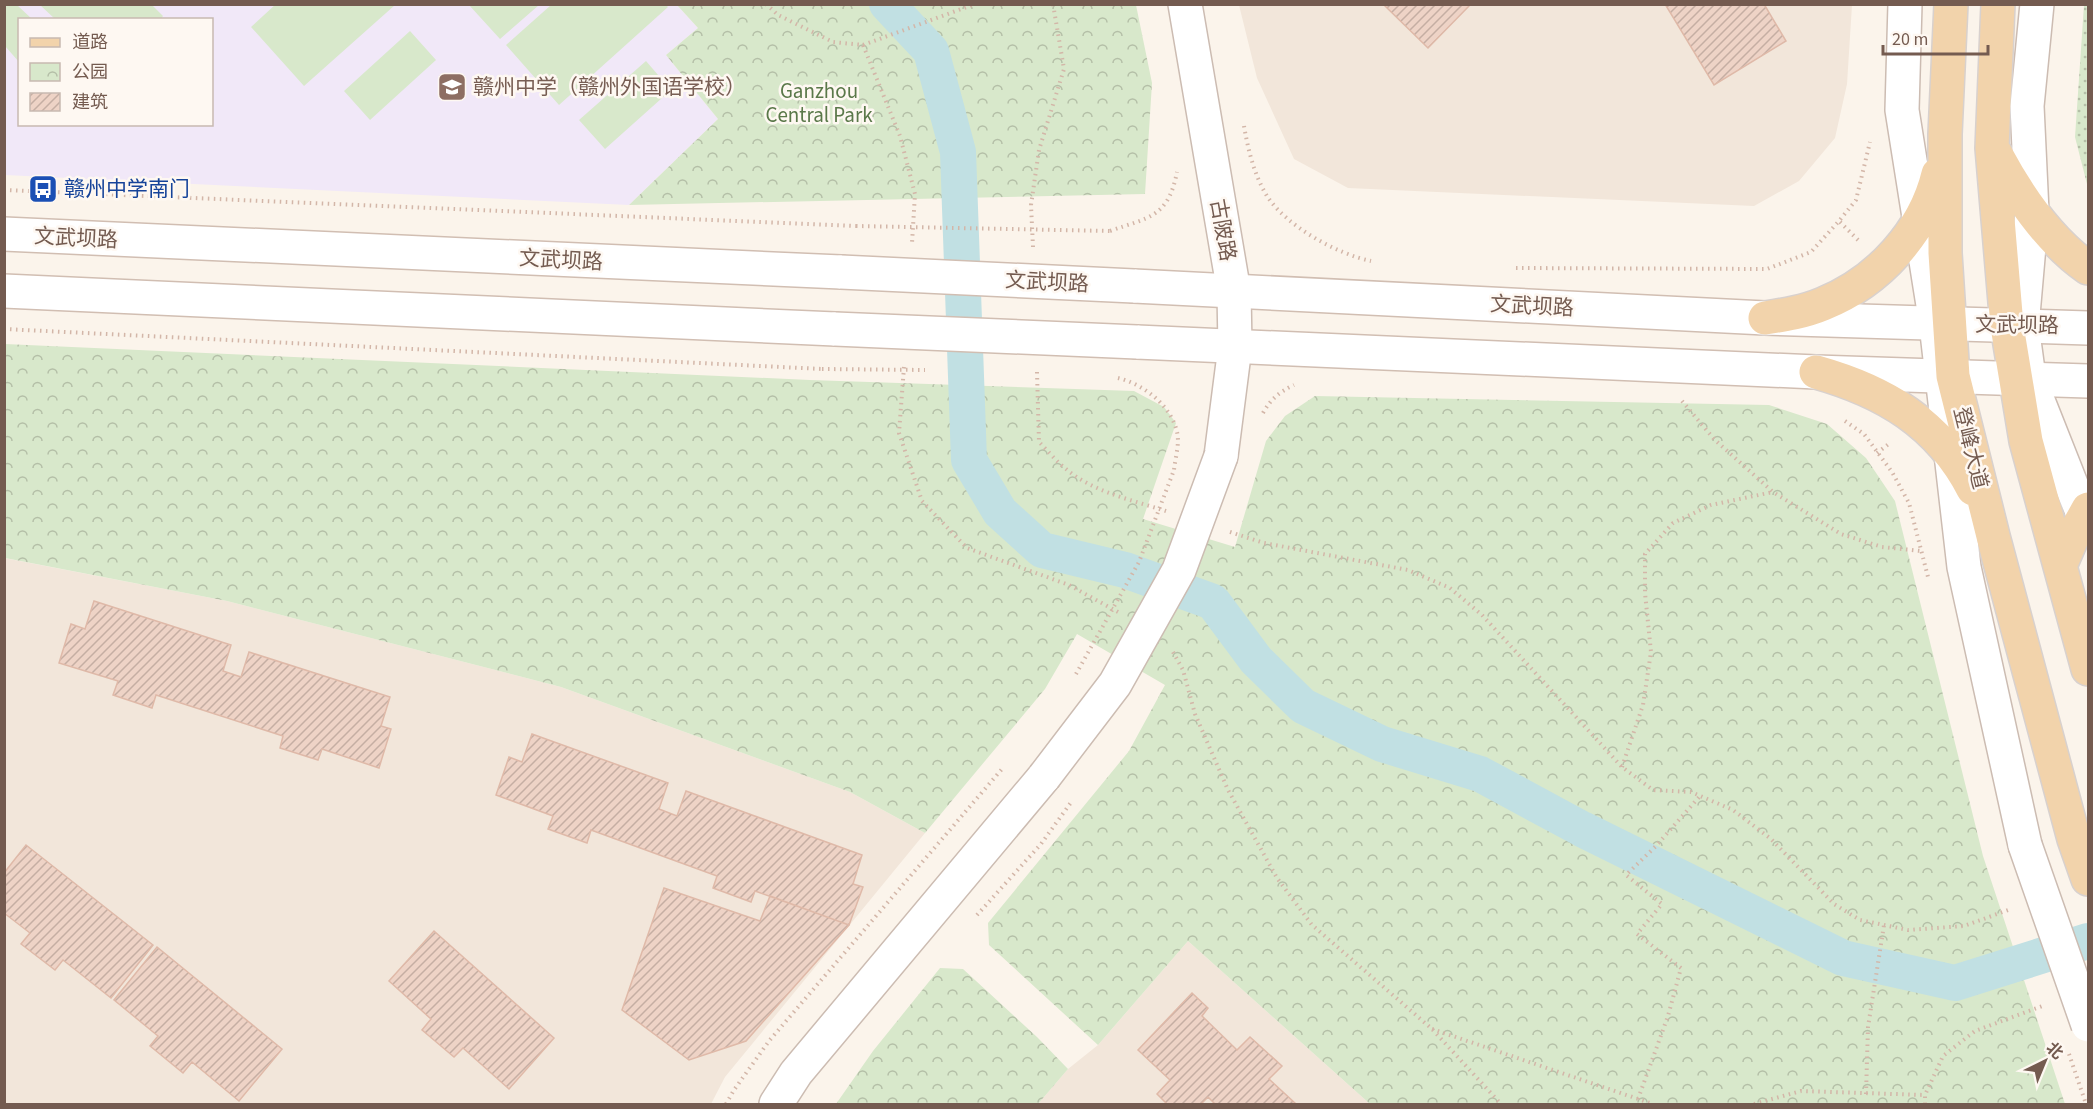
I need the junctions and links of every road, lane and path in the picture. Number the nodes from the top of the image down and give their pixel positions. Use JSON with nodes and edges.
{"nodes":[{"id":1,"x":766,"y":4,"type":"edge"},
{"id":2,"x":975,"y":4,"type":"edge"},
{"id":3,"x":1053,"y":4,"type":"edge"},
{"id":4,"x":1185,"y":4,"type":"edge"},
{"id":5,"x":1905,"y":4,"type":"edge"},
{"id":6,"x":1951,"y":4,"type":"edge"},
{"id":7,"x":1998,"y":4,"type":"edge"},
{"id":8,"x":2037,"y":4,"type":"edge"},
{"id":9,"x":863,"y":45,"type":"junction"},
{"id":10,"x":1243,"y":121,"type":"dead end"},
{"id":11,"x":1945,"y":134,"type":"junction"},
{"id":12,"x":1870,"y":140,"type":"dead end"},
{"id":13,"x":1992,"y":148,"type":"junction"},
{"id":14,"x":1179,"y":165,"type":"dead end"},
{"id":15,"x":4,"y":190,"type":"edge"},
{"id":16,"x":2032,"y":212,"type":"junction"},
{"id":17,"x":1920,"y":219,"type":"junction"},
{"id":18,"x":4,"y":234,"type":"edge"},
{"id":19,"x":1033,"y":252,"type":"dead end"},
{"id":20,"x":911,"y":254,"type":"dead end"},
{"id":21,"x":1378,"y":263,"type":"dead end"},
{"id":22,"x":1506,"y":268,"type":"dead end"},
{"id":23,"x":2088,"y":268,"type":"edge"},
{"id":24,"x":4,"y":291,"type":"edge"},
{"id":25,"x":1233,"y":292,"type":"junction"},
{"id":26,"x":1765,"y":318,"type":"junction"},
{"id":27,"x":1942,"y":324,"type":"junction"},
{"id":28,"x":2014,"y":326,"type":"junction"},
{"id":29,"x":2088,"y":328,"type":"edge"},
{"id":30,"x":4,"y":329,"type":"edge"},
{"id":31,"x":1235,"y":347,"type":"junction"},
{"id":32,"x":904,"y":362,"type":"dead end"},
{"id":33,"x":822,"y":369,"type":"dead end"},
{"id":34,"x":1037,"y":371,"type":"dead end"},
{"id":35,"x":1816,"y":372,"type":"junction"},
{"id":36,"x":1109,"y":375,"type":"dead end"},
{"id":37,"x":1948,"y":375,"type":"junction"},
{"id":38,"x":2023,"y":377,"type":"junction"},
{"id":39,"x":2088,"y":381,"type":"edge"},
{"id":40,"x":1304,"y":383,"type":"dead end"},
{"id":41,"x":1676,"y":393,"type":"dead end"},
{"id":42,"x":1836,"y":414,"type":"dead end"},
{"id":43,"x":1260,"y":418,"type":"dead end"},
{"id":44,"x":1951,"y":455,"type":"junction"},
{"id":45,"x":1773,"y":492,"type":"junction"},
{"id":46,"x":1175,"y":514,"type":"dead end"},
{"id":47,"x":2087,"y":518,"type":"edge"},
{"id":48,"x":1220,"y":528,"type":"dead end"},
{"id":49,"x":1993,"y":536,"type":"junction"},
{"id":50,"x":1921,"y":551,"type":"junction"},
{"id":51,"x":2060,"y":566,"type":"junction"},
{"id":52,"x":1930,"y":585,"type":"dead end"},
{"id":53,"x":1128,"y":617,"type":"dead end"},
{"id":54,"x":1172,"y":649,"type":"dead end"},
{"id":55,"x":2088,"y":669,"type":"edge"},
{"id":56,"x":1074,"y":677,"type":"dead end"},
{"id":57,"x":1005,"y":766,"type":"dead end"},
{"id":58,"x":1622,"y":767,"type":"junction"},
{"id":59,"x":1700,"y":796,"type":"junction"},
{"id":60,"x":2088,"y":879,"type":"edge"},
{"id":61,"x":2020,"y":906,"type":"dead end"},
{"id":62,"x":1884,"y":925,"type":"junction"},
{"id":63,"x":2047,"y":1005,"type":"dead end"},
{"id":64,"x":2088,"y":1025,"type":"edge"},
{"id":65,"x":1432,"y":1029,"type":"junction"},
{"id":66,"x":1866,"y":1094,"type":"junction"},
{"id":67,"x":1925,"y":1095,"type":"junction"},
{"id":68,"x":1638,"y":1099,"type":"junction"},
{"id":69,"x":726,"y":1104,"type":"edge"},
{"id":70,"x":776,"y":1104,"type":"edge"},
{"id":71,"x":1501,"y":1104,"type":"edge"},
{"id":72,"x":1653,"y":1104,"type":"edge"},
{"id":73,"x":1754,"y":1104,"type":"edge"},
{"id":74,"x":1925,"y":1104,"type":"edge"}],
"edges":[{"from":1,"to":9,"type":"path"},
{"from":2,"to":9,"type":"path"},
{"from":3,"to":19,"type":"path"},
{"from":4,"to":25,"type":"main road","name":"古陂路"},
{"from":5,"to":17,"type":"main road"},
{"from":6,"to":11,"type":"main road","name":"登峰大道"},
{"from":7,"to":13,"type":"main road"},
{"from":8,"to":16,"type":"main road"},
{"from":9,"to":20,"type":"path"},
{"from":10,"to":21,"type":"path"},
{"from":11,"to":17,"type":"main road"},
{"from":11,"to":27,"type":"main road","name":"登峰大道"},
{"from":12,"to":22,"type":"path"},
{"from":13,"to":16,"type":"main road"},
{"from":13,"to":28,"type":"main road"},
{"from":14,"to":15,"type":"path","bridge":true},
{"from":16,"to":23,"type":"main road"},
{"from":16,"to":28,"type":"main road"},
{"from":17,"to":26,"type":"main road"},
{"from":17,"to":27,"type":"main road"},
{"from":18,"to":25,"type":"main road","name":"文武坝路","bridge":true},
{"from":24,"to":31,"type":"main road","bridge":true},
{"from":25,"to":26,"type":"main road","name":"文武坝路"},
{"from":25,"to":31,"type":"main road","name":"古陂路"},
{"from":26,"to":27,"type":"main road","name":"文武坝路"},
{"from":27,"to":28,"type":"main road","name":"文武坝路"},
{"from":27,"to":37,"type":"main road","name":"登峰大道"},
{"from":28,"to":29,"type":"main road","name":"文武坝路"},
{"from":28,"to":38,"type":"main road"},
{"from":30,"to":33,"type":"path"},
{"from":31,"to":35,"type":"main road"},
{"from":31,"to":70,"type":"main road","name":"古陂路","bridge":true},
{"from":32,"to":53,"type":"path"},
{"from":34,"to":46,"type":"path"},
{"from":35,"to":37,"type":"main road"},
{"from":35,"to":44,"type":"main road"},
{"from":36,"to":56,"type":"path","bridge":true},
{"from":37,"to":38,"type":"main road"},
{"from":37,"to":44,"type":"main road"},
{"from":37,"to":49,"type":"main road","name":"登峰大道"},
{"from":38,"to":39,"type":"main road"},
{"from":38,"to":47,"type":"main road"},
{"from":38,"to":51,"type":"main road"},
{"from":40,"to":43,"type":"path"},
{"from":41,"to":45,"type":"path"},
{"from":42,"to":50,"type":"path"},
{"from":44,"to":49,"type":"main road"},
{"from":44,"to":64,"type":"main road","bridge":true},
{"from":45,"to":50,"type":"path"},
{"from":45,"to":58,"type":"path"},
{"from":47,"to":51,"type":"main road"},
{"from":48,"to":58,"type":"path"},
{"from":49,"to":60,"type":"main road","name":"登峰大道"},
{"from":50,"to":52,"type":"path"},
{"from":51,"to":55,"type":"main road"},
{"from":54,"to":65,"type":"path"},
{"from":57,"to":69,"type":"path"},
{"from":58,"to":59,"type":"path"},
{"from":59,"to":62,"type":"path"},
{"from":59,"to":68,"type":"path"},
{"from":61,"to":62,"type":"path"},
{"from":62,"to":66,"type":"path"},
{"from":63,"to":67,"type":"path"},
{"from":65,"to":68,"type":"path"},
{"from":65,"to":71,"type":"path"},
{"from":66,"to":67,"type":"path"},
{"from":66,"to":73,"type":"path"},
{"from":67,"to":74,"type":"path"},
{"from":68,"to":72,"type":"path"}]}
